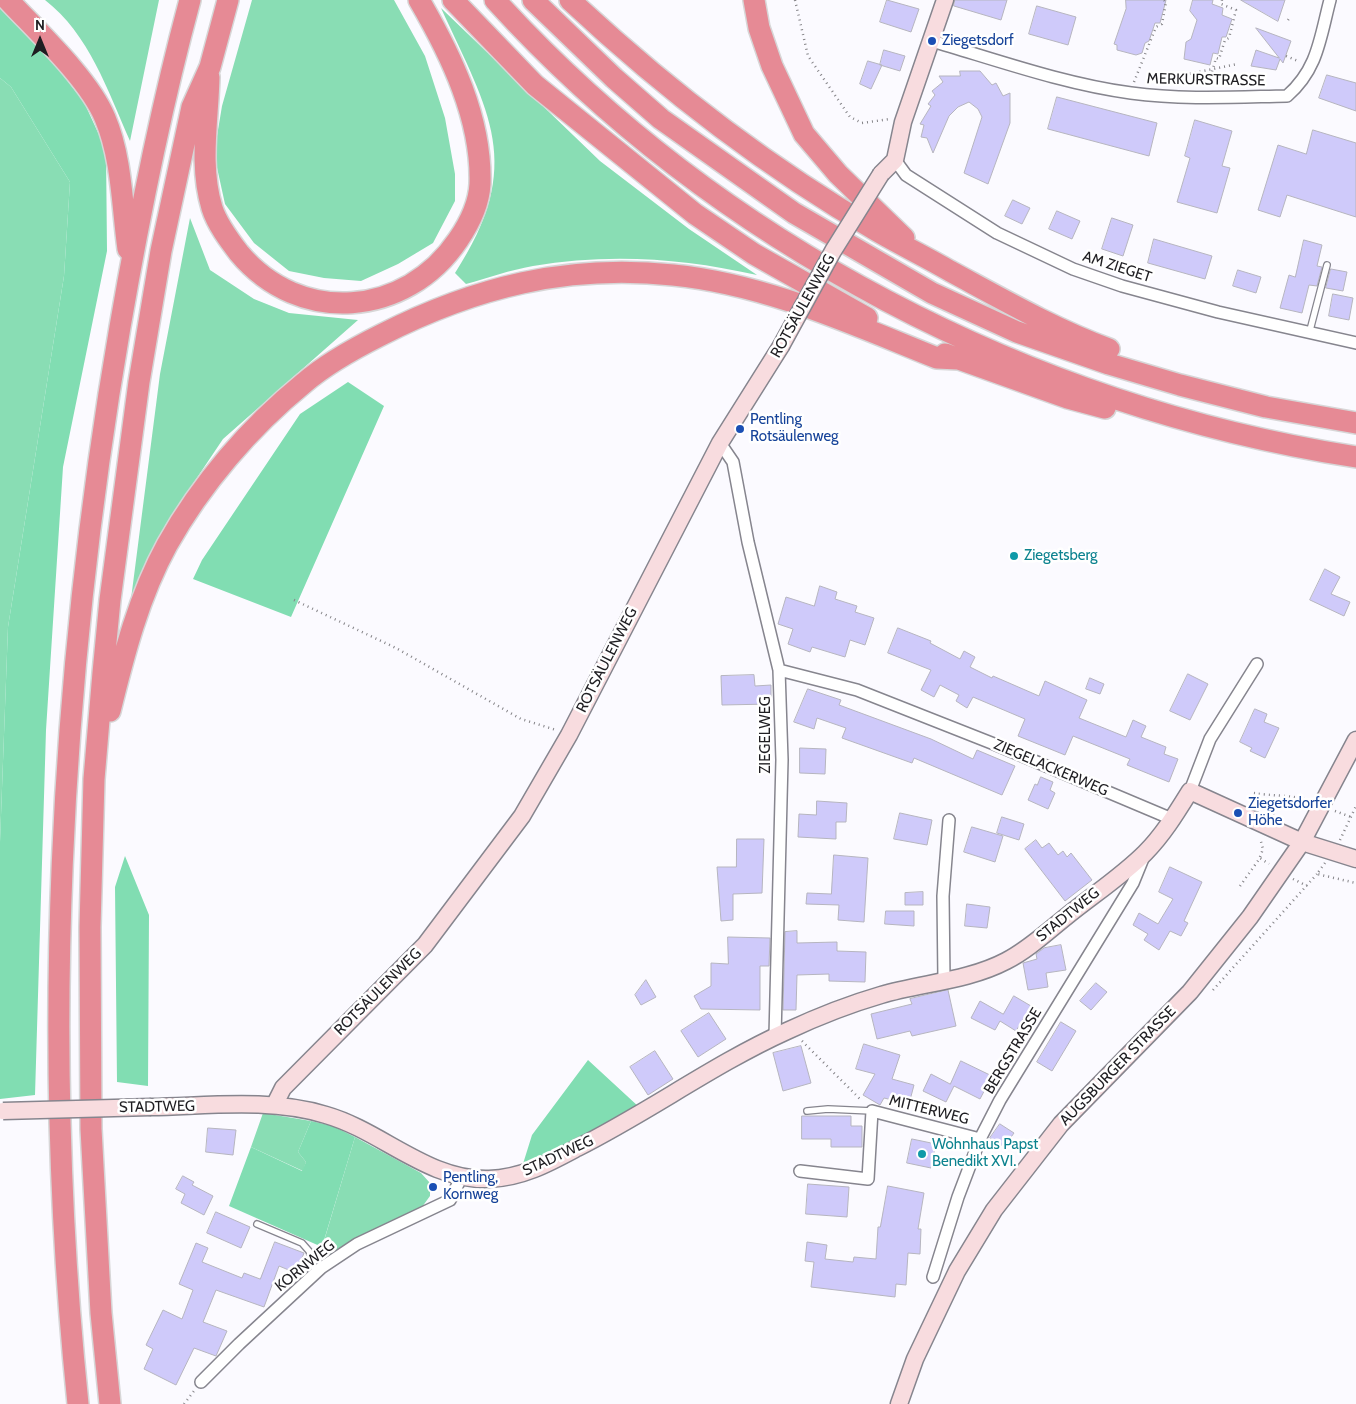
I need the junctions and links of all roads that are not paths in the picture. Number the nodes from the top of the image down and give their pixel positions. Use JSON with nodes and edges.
{"nodes":[{"id":1,"x":8,"y":0,"type":"edge"},
{"id":2,"x":190,"y":0,"type":"edge"},
{"id":3,"x":228,"y":0,"type":"edge"},
{"id":4,"x":419,"y":0,"type":"edge"},
{"id":5,"x":453,"y":0,"type":"edge"},
{"id":6,"x":495,"y":0,"type":"edge"},
{"id":7,"x":533,"y":0,"type":"edge"},
{"id":8,"x":570,"y":0,"type":"edge"},
{"id":9,"x":754,"y":0,"type":"edge"},
{"id":10,"x":945,"y":0,"type":"edge"},
{"id":11,"x":1330,"y":0,"type":"edge"},
{"id":12,"x":932,"y":41,"type":"junction"},
{"id":13,"x":210,"y":67,"type":"junction"},
{"id":14,"x":895,"y":160,"type":"junction"},
{"id":15,"x":922,"y":255,"type":"junction"},
{"id":16,"x":1327,"y":265,"type":"dead end"},
{"id":17,"x":130,"y":266,"type":"junction"},
{"id":18,"x":1309,"y":334,"type":"junction"},
{"id":19,"x":1356,"y":343,"type":"edge"},
{"id":20,"x":958,"y":359,"type":"junction"},
{"id":21,"x":1180,"y":386,"type":"junction"},
{"id":22,"x":1141,"y":406,"type":"junction"},
{"id":23,"x":1356,"y":423,"type":"edge"},
{"id":24,"x":720,"y":443,"type":"junction"},
{"id":25,"x":1356,"y":457,"type":"edge"},
{"id":26,"x":1257,"y":664,"type":"dead end"},
{"id":27,"x":780,"y":670,"type":"junction"},
{"id":28,"x":1356,"y":740,"type":"edge"},
{"id":29,"x":94,"y":779,"type":"junction"},
{"id":30,"x":1190,"y":791,"type":"junction"},
{"id":31,"x":1172,"y":819,"type":"junction"},
{"id":32,"x":949,"y":820,"type":"dead end"},
{"id":33,"x":1302,"y":842,"type":"junction"},
{"id":34,"x":1146,"y":853,"type":"junction"},
{"id":35,"x":1356,"y":860,"type":"edge"},
{"id":36,"x":944,"y":980,"type":"junction"},
{"id":37,"x":775,"y":1036,"type":"junction"},
{"id":38,"x":275,"y":1104,"type":"junction"},
{"id":39,"x":1,"y":1111,"type":"edge"},
{"id":40,"x":807,"y":1111,"type":"dead end"},
{"id":41,"x":872,"y":1111,"type":"junction"},
{"id":42,"x":980,"y":1139,"type":"junction"},
{"id":43,"x":800,"y":1171,"type":"dead end"},
{"id":44,"x":462,"y":1176,"type":"junction"},
{"id":45,"x":257,"y":1224,"type":"dead end"},
{"id":46,"x":316,"y":1273,"type":"junction"},
{"id":47,"x":933,"y":1277,"type":"dead end"},
{"id":48,"x":201,"y":1382,"type":"dead end"},
{"id":49,"x":78,"y":1404,"type":"edge"},
{"id":50,"x":110,"y":1404,"type":"edge"},
{"id":51,"x":899,"y":1404,"type":"edge"}],
"edges":[{"from":1,"to":17,"type":"highway"},
{"from":2,"to":17,"type":"highway"},
{"from":3,"to":13,"type":"highway"},
{"from":4,"to":13,"type":"highway"},
{"from":5,"to":20,"type":"highway"},
{"from":6,"to":22,"type":"highway"},
{"from":7,"to":21,"type":"highway"},
{"from":8,"to":15,"type":"highway"},
{"from":9,"to":15,"type":"highway"},
{"from":10,"to":12,"type":"street"},
{"from":11,"to":12,"type":"street","name":"MERKURSTRASSE"},
{"from":12,"to":14,"type":"street"},
{"from":13,"to":29,"type":"highway"},
{"from":14,"to":18,"type":"street","name":"AM ZIEGET"},
{"from":14,"to":24,"type":"street","name":"ROTSÄULENWEG","bridge":true},
{"from":15,"to":21,"type":"highway"},
{"from":16,"to":18,"type":"lane"},
{"from":17,"to":49,"type":"highway"},
{"from":18,"to":19,"type":"street","name":"AM ZIEGET"},
{"from":20,"to":22,"type":"highway"},
{"from":20,"to":29,"type":"highway"},
{"from":21,"to":23,"type":"highway"},
{"from":22,"to":25,"type":"highway"},
{"from":24,"to":27,"type":"street","name":"ZIEGELWEG"},
{"from":24,"to":38,"type":"street","name":"ROTSÄULENWEG"},
{"from":26,"to":30,"type":"street"},
{"from":27,"to":31,"type":"street","name":"ZIEGELACKERWEG"},
{"from":27,"to":37,"type":"street","name":"ZIEGELWEG"},
{"from":28,"to":33,"type":"street","name":"AUGSBURGER STRASSE"},
{"from":29,"to":50,"type":"highway"},
{"from":30,"to":31,"type":"street"},
{"from":30,"to":33,"type":"street"},
{"from":31,"to":34,"type":"street","name":"STADTWEG"},
{"from":32,"to":36,"type":"street"},
{"from":33,"to":35,"type":"street"},
{"from":33,"to":51,"type":"street","name":"AUGSBURGER STRASSE"},
{"from":34,"to":36,"type":"street","name":"STADTWEG"},
{"from":34,"to":42,"type":"street","name":"BERGSTRASSE"},
{"from":36,"to":37,"type":"street","name":"STADTWEG"},
{"from":37,"to":44,"type":"street","name":"STADTWEG"},
{"from":38,"to":39,"type":"street","name":"STADTWEG","bridge":true},
{"from":38,"to":44,"type":"street","name":"STADTWEG"},
{"from":40,"to":41,"type":"lane","name":"MITTERWEG"},
{"from":41,"to":42,"type":"street","name":"MITTERWEG"},
{"from":41,"to":43,"type":"street","name":"MITTERWEG"},
{"from":42,"to":47,"type":"street","name":"BERGSTRASSE"},
{"from":44,"to":46,"type":"street","name":"KORNWEG"},
{"from":45,"to":46,"type":"lane"},
{"from":46,"to":48,"type":"street","name":"KORNWEG"}]}
